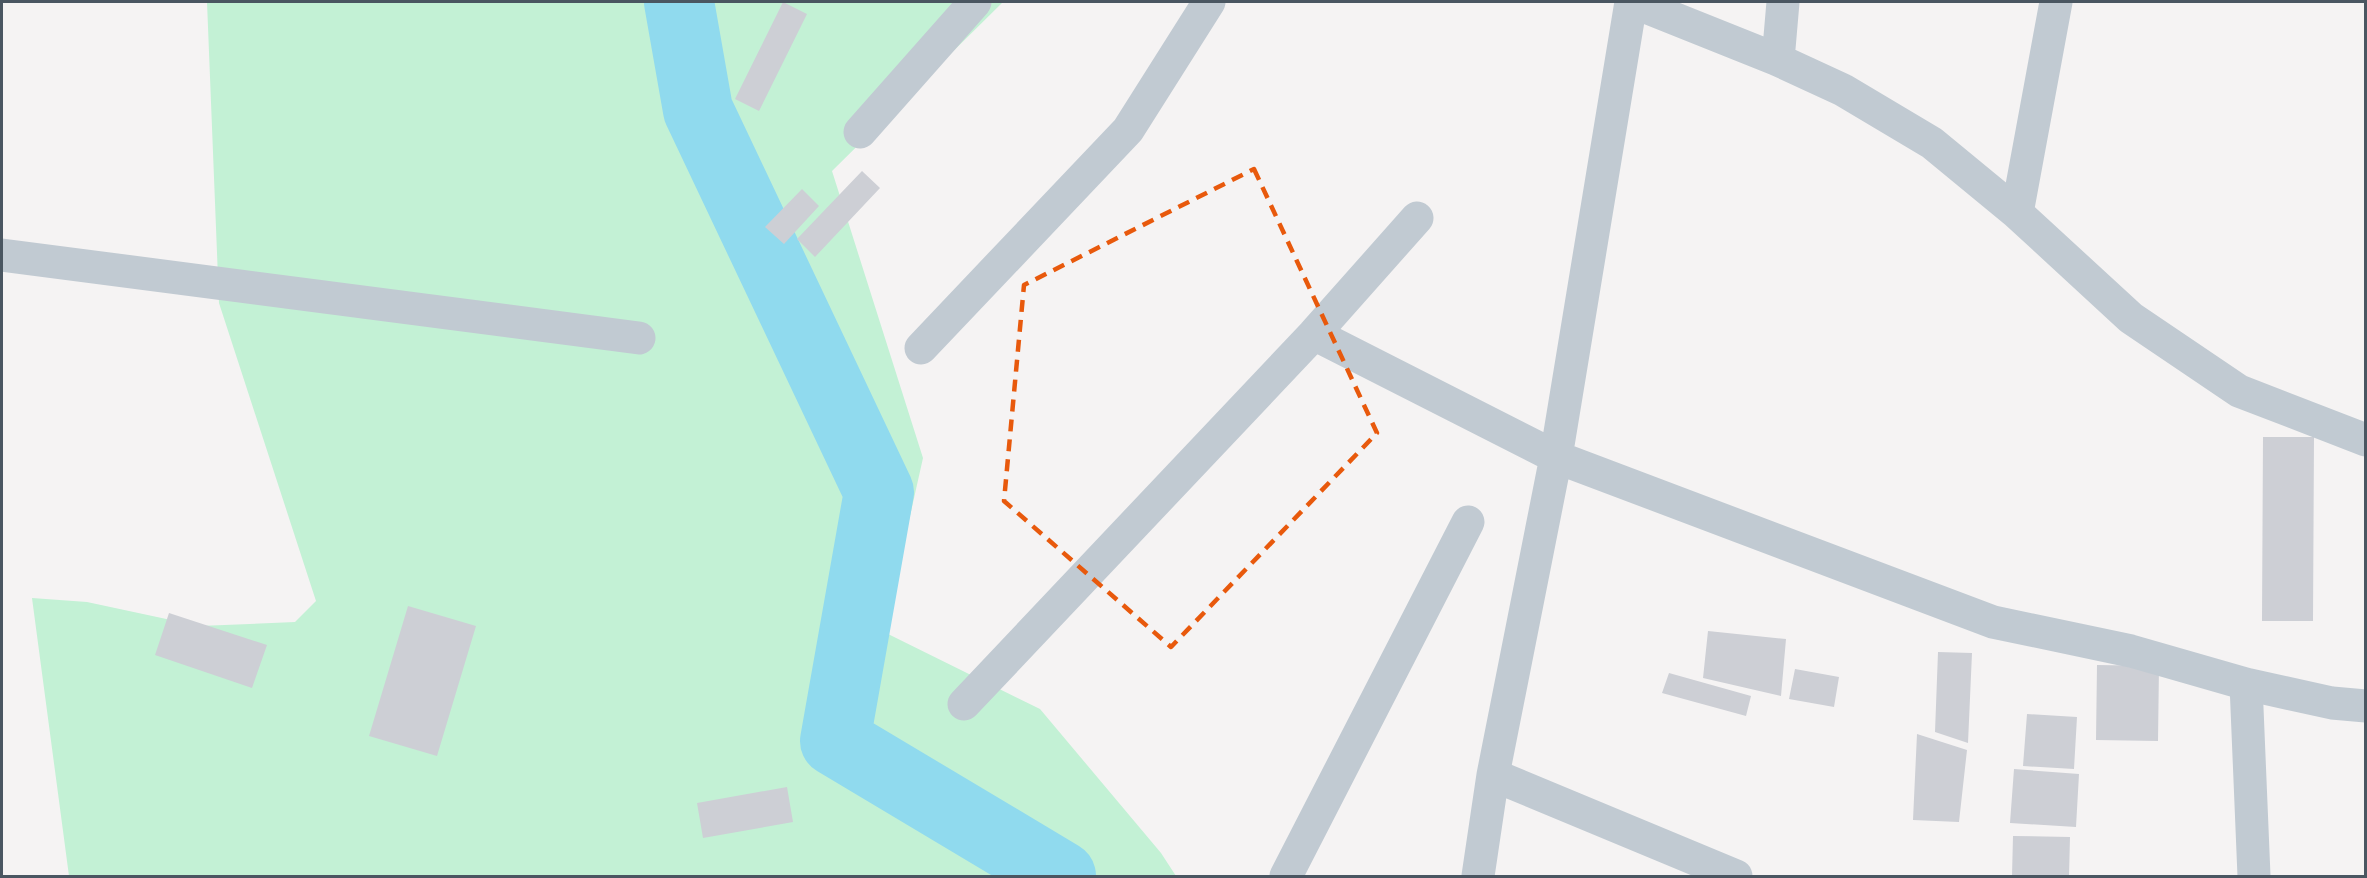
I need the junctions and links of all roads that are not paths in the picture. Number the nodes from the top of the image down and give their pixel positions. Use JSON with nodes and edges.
{"nodes":[{"id":1,"x":975,"y":2,"type":"edge"},
{"id":2,"x":1209,"y":2,"type":"edge"},
{"id":3,"x":1632,"y":2,"type":"edge"},
{"id":4,"x":1783,"y":2,"type":"edge"},
{"id":5,"x":2056,"y":2,"type":"edge"},
{"id":6,"x":1778,"y":60,"type":"junction"},
{"id":7,"x":860,"y":132,"type":"dead end"},
{"id":8,"x":2017,"y":213,"type":"junction"},
{"id":9,"x":1417,"y":218,"type":"dead end"},
{"id":10,"x":2,"y":255,"type":"edge"},
{"id":11,"x":1314,"y":334,"type":"junction"},
{"id":12,"x":639,"y":338,"type":"dead end"},
{"id":13,"x":921,"y":348,"type":"dead end"},
{"id":14,"x":2366,"y":440,"type":"edge"},
{"id":15,"x":1556,"y":457,"type":"junction"},
{"id":16,"x":1468,"y":522,"type":"dead end"},
{"id":17,"x":2246,"y":684,"type":"junction"},
{"id":18,"x":964,"y":704,"type":"dead end"},
{"id":19,"x":2366,"y":706,"type":"edge"},
{"id":20,"x":1493,"y":775,"type":"junction"},
{"id":21,"x":1286,"y":876,"type":"edge"},
{"id":22,"x":1478,"y":876,"type":"edge"},
{"id":23,"x":1736,"y":876,"type":"edge"},
{"id":24,"x":2254,"y":876,"type":"edge"}],
"edges":[{"from":1,"to":7,"type":"street"},
{"from":2,"to":13,"type":"street"},
{"from":3,"to":6,"type":"street"},
{"from":3,"to":15,"type":"street"},
{"from":4,"to":6,"type":"street"},
{"from":5,"to":8,"type":"street"},
{"from":6,"to":8,"type":"street"},
{"from":8,"to":14,"type":"street"},
{"from":9,"to":11,"type":"street"},
{"from":10,"to":12,"type":"street"},
{"from":11,"to":15,"type":"street"},
{"from":11,"to":18,"type":"street"},
{"from":15,"to":17,"type":"street"},
{"from":15,"to":20,"type":"street"},
{"from":16,"to":21,"type":"street"},
{"from":17,"to":19,"type":"street"},
{"from":17,"to":24,"type":"street"},
{"from":20,"to":22,"type":"street"},
{"from":20,"to":23,"type":"street"}]}
